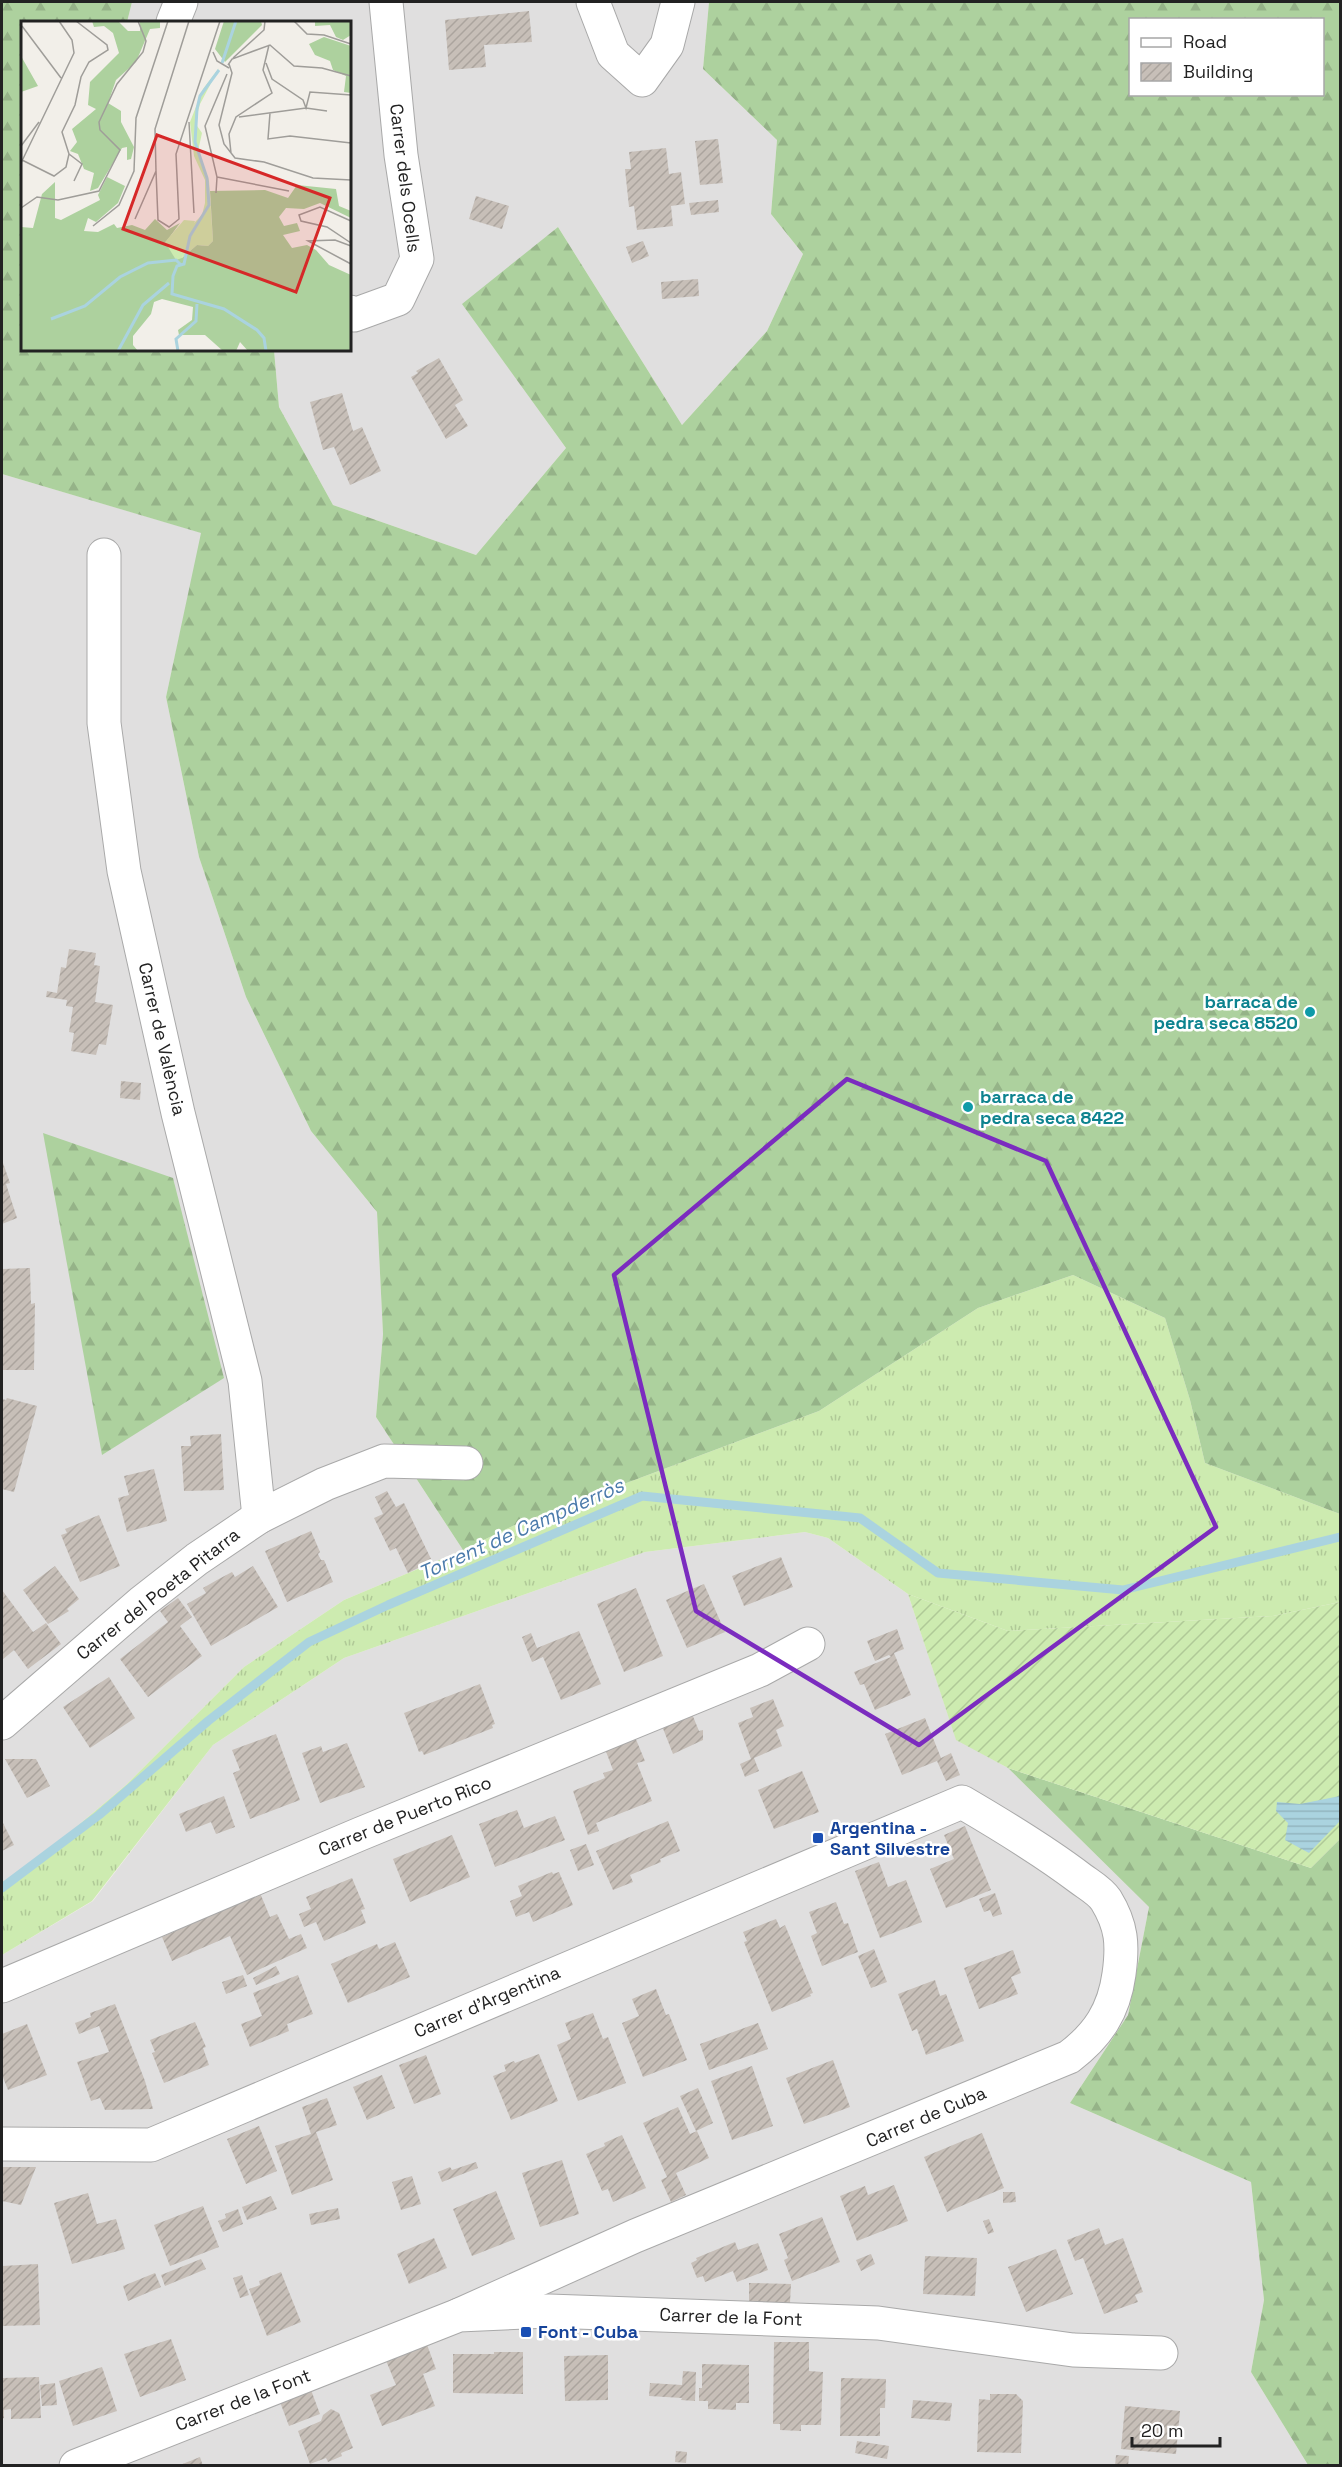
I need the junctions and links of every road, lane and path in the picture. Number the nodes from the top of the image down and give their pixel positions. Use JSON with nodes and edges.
{"nodes":[{"id":1,"x":181,"y":2,"type":"edge"},
{"id":2,"x":386,"y":2,"type":"edge"},
{"id":3,"x":593,"y":2,"type":"edge"},
{"id":4,"x":678,"y":2,"type":"edge"},
{"id":5,"x":173,"y":21,"type":"edge"},
{"id":6,"x":351,"y":313,"type":"edge"},
{"id":7,"x":104,"y":555,"type":"dead end"},
{"id":8,"x":466,"y":1463,"type":"dead end"},
{"id":9,"x":259,"y":1517,"type":"junction"},
{"id":10,"x":808,"y":1644,"type":"dead end"},
{"id":11,"x":2,"y":1723,"type":"edge"},
{"id":12,"x":962,"y":1802,"type":"joint"},
{"id":13,"x":2,"y":1986,"type":"edge"},
{"id":14,"x":2,"y":2144,"type":"edge"},
{"id":15,"x":459,"y":2315,"type":"junction"},
{"id":16,"x":1161,"y":2353,"type":"dead end"},
{"id":17,"x":76,"y":2466,"type":"edge"}],
"edges":[{"from":1,"to":5,"type":"street"},
{"from":2,"to":6,"type":"street","name":"Carrer dels Ocells"},
{"from":3,"to":4,"type":"street"},
{"from":7,"to":9,"type":"street","name":"Carrer de València"},
{"from":8,"to":9,"type":"street","name":"Carrer del Poeta Pitarra"},
{"from":9,"to":11,"type":"street","name":"Carrer del Poeta Pitarra"},
{"from":10,"to":13,"type":"street","name":"Carrer de Puerto Rico"},
{"from":12,"to":14,"type":"street","name":"Carrer d'Argentina"},
{"from":12,"to":15,"type":"street","name":"Carrer de Cuba"},
{"from":15,"to":16,"type":"street","name":"Carrer de la Font"},
{"from":15,"to":17,"type":"street","name":"Carrer de la Font"}]}
